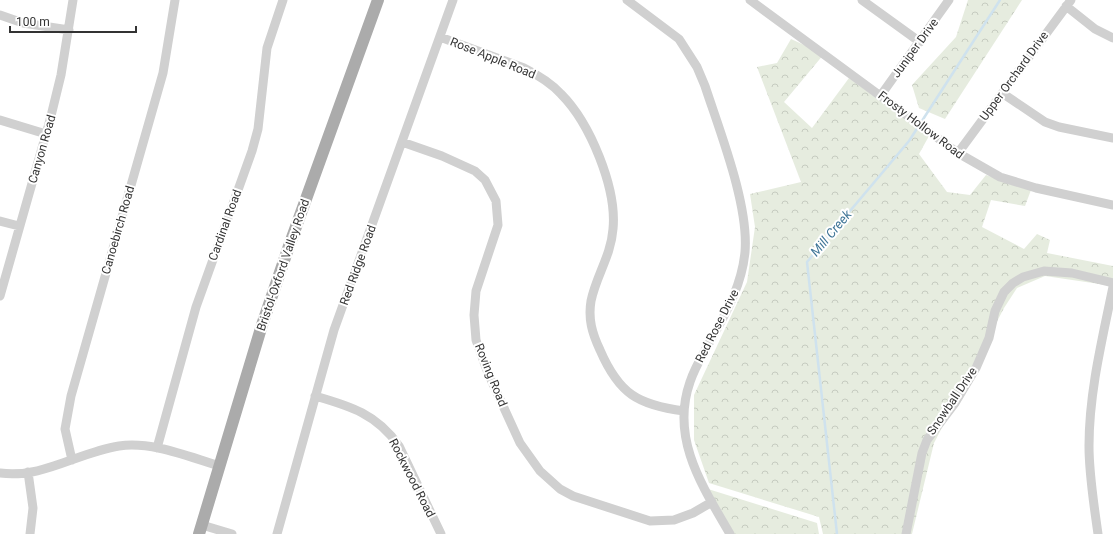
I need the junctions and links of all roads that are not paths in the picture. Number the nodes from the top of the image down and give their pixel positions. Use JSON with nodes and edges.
{"nodes":[{"id":1,"x":73,"y":0,"type":"edge"},
{"id":2,"x":176,"y":0,"type":"edge"},
{"id":3,"x":283,"y":0,"type":"edge"},
{"id":4,"x":378,"y":0,"type":"edge"},
{"id":5,"x":453,"y":0,"type":"edge"},
{"id":6,"x":628,"y":0,"type":"edge"},
{"id":7,"x":750,"y":0,"type":"edge"},
{"id":8,"x":862,"y":0,"type":"edge"},
{"id":9,"x":949,"y":0,"type":"edge"},
{"id":10,"x":1069,"y":3,"type":"edge"},
{"id":11,"x":0,"y":15,"type":"edge"},
{"id":12,"x":69,"y":30,"type":"junction"},
{"id":13,"x":440,"y":37,"type":"junction"},
{"id":14,"x":1113,"y":38,"type":"edge"},
{"id":15,"x":920,"y":42,"type":"junction"},
{"id":16,"x":1002,"y":93,"type":"junction"},
{"id":17,"x":881,"y":95,"type":"junction"},
{"id":18,"x":0,"y":120,"type":"edge"},
{"id":19,"x":46,"y":134,"type":"junction"},
{"id":20,"x":1113,"y":138,"type":"edge"},
{"id":21,"x":402,"y":142,"type":"junction"},
{"id":22,"x":958,"y":153,"type":"junction"},
{"id":23,"x":1113,"y":205,"type":"edge"},
{"id":24,"x":0,"y":221,"type":"edge"},
{"id":25,"x":20,"y":226,"type":"junction"},
{"id":26,"x":1113,"y":284,"type":"edge"},
{"id":27,"x":1113,"y":288,"type":"edge"},
{"id":28,"x":0,"y":296,"type":"edge"},
{"id":29,"x":315,"y":396,"type":"junction"},
{"id":30,"x":684,"y":411,"type":"junction"},
{"id":31,"x":157,"y":448,"type":"junction"},
{"id":32,"x":72,"y":460,"type":"junction"},
{"id":33,"x":220,"y":466,"type":"junction"},
{"id":34,"x":28,"y":472,"type":"junction"},
{"id":35,"x":0,"y":473,"type":"edge"},
{"id":36,"x":712,"y":502,"type":"junction"},
{"id":37,"x":201,"y":530,"type":"edge"},
{"id":38,"x":30,"y":534,"type":"edge"},
{"id":39,"x":232,"y":534,"type":"edge"},
{"id":40,"x":277,"y":534,"type":"edge"},
{"id":41,"x":441,"y":534,"type":"edge"},
{"id":42,"x":730,"y":534,"type":"edge"},
{"id":43,"x":906,"y":534,"type":"edge"},
{"id":44,"x":1098,"y":534,"type":"edge"}],
"edges":[{"from":1,"to":12,"type":"street","name":"Canyon Road"},
{"from":2,"to":32,"type":"street","name":"Canoebirch Road"},
{"from":3,"to":31,"type":"street","name":"Cardinal Road"},
{"from":4,"to":33,"type":"main road","name":"Bristol-Oxford Valley Road"},
{"from":5,"to":13,"type":"street","name":"Red Ridge Road"},
{"from":6,"to":30,"type":"street","name":"Red Rose Drive"},
{"from":7,"to":17,"type":"street","name":"Frosty Hollow Road"},
{"from":8,"to":15,"type":"street"},
{"from":9,"to":15,"type":"street","name":"Juniper Drive"},
{"from":10,"to":14,"type":"street"},
{"from":10,"to":16,"type":"street","name":"Upper Orchard Drive"},
{"from":11,"to":12,"type":"street"},
{"from":12,"to":19,"type":"street","name":"Canyon Road"},
{"from":13,"to":21,"type":"street","name":"Red Ridge Road"},
{"from":13,"to":30,"type":"street","name":"Rose Apple Road"},
{"from":15,"to":17,"type":"street","name":"Juniper Drive"},
{"from":16,"to":20,"type":"street"},
{"from":16,"to":22,"type":"street","name":"Upper Orchard Drive"},
{"from":17,"to":22,"type":"street","name":"Frosty Hollow Road"},
{"from":18,"to":19,"type":"street"},
{"from":19,"to":25,"type":"street","name":"Canyon Road"},
{"from":21,"to":29,"type":"street","name":"Red Ridge Road"},
{"from":21,"to":36,"type":"street","name":"Roving Road"},
{"from":22,"to":23,"type":"street","name":"Frosty Hollow Road"},
{"from":24,"to":25,"type":"street"},
{"from":25,"to":28,"type":"street","name":"Canyon Road"},
{"from":26,"to":43,"type":"street","name":"Snowball Drive"},
{"from":27,"to":44,"type":"street"},
{"from":29,"to":40,"type":"street","name":"Red Ridge Road"},
{"from":29,"to":41,"type":"street","name":"Rockwood Road"},
{"from":30,"to":36,"type":"street","name":"Red Rose Drive"},
{"from":31,"to":32,"type":"street"},
{"from":31,"to":33,"type":"street"},
{"from":32,"to":34,"type":"street"},
{"from":33,"to":37,"type":"main road","name":"Bristol-Oxford Valley Road"},
{"from":34,"to":35,"type":"street"},
{"from":34,"to":38,"type":"street"},
{"from":36,"to":42,"type":"street","name":"Red Rose Drive"},
{"from":37,"to":39,"type":"street"}]}
